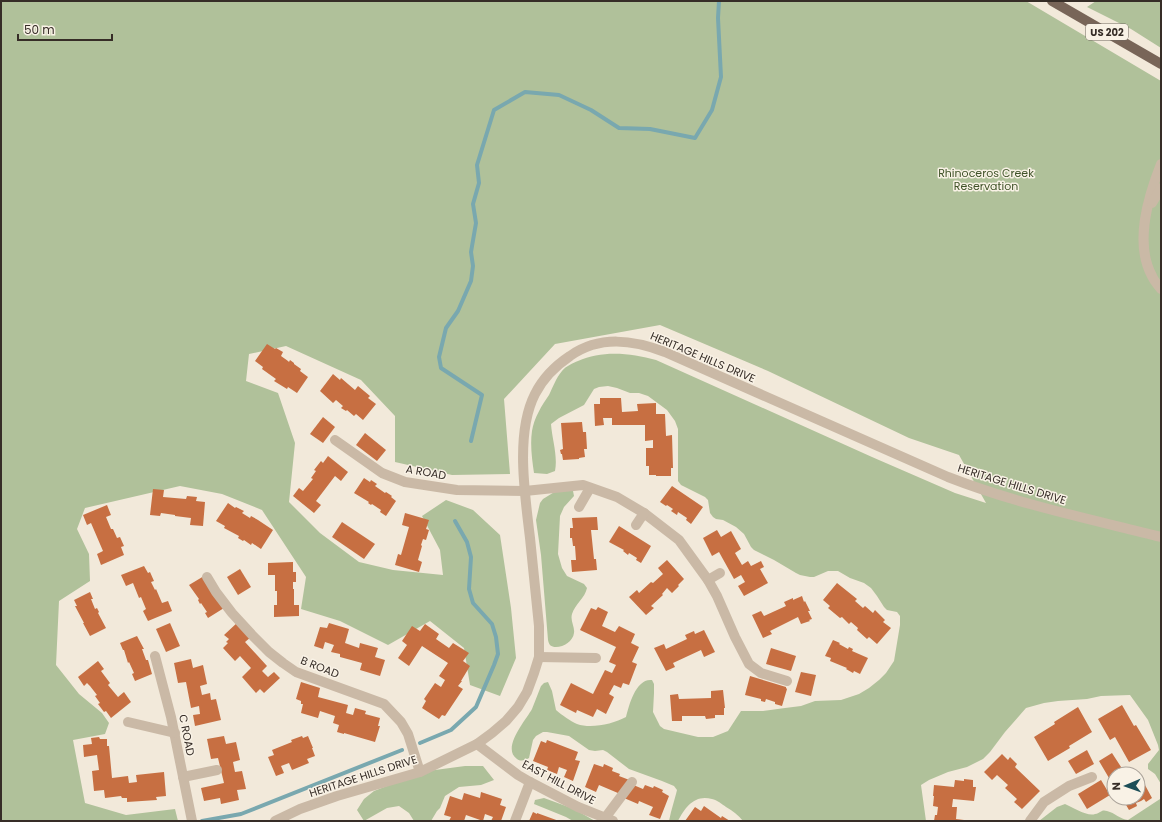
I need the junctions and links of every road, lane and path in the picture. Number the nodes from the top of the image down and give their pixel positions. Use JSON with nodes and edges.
{"nodes":[{"id":1,"x":1052,"y":1,"type":"edge"},
{"id":2,"x":1161,"y":64,"type":"edge"},
{"id":3,"x":1161,"y":164,"type":"edge"},
{"id":4,"x":1161,"y":188,"type":"edge"},
{"id":5,"x":1146,"y":214,"type":"junction"},
{"id":6,"x":1161,"y":289,"type":"edge"},
{"id":7,"x":335,"y":440,"type":"dead end"},
{"id":8,"x":590,"y":488,"type":"junction"},
{"id":9,"x":525,"y":491,"type":"junction"},
{"id":10,"x":578,"y":507,"type":"dead end"},
{"id":11,"x":644,"y":513,"type":"junction"},
{"id":12,"x":636,"y":525,"type":"dead end"},
{"id":13,"x":1161,"y":537,"type":"edge"},
{"id":14,"x":720,"y":573,"type":"dead end"},
{"id":15,"x":207,"y":577,"type":"dead end"},
{"id":16,"x":708,"y":580,"type":"junction"},
{"id":17,"x":155,"y":656,"type":"dead end"},
{"id":18,"x":539,"y":656,"type":"junction"},
{"id":19,"x":596,"y":658,"type":"dead end"},
{"id":20,"x":787,"y":681,"type":"dead end"},
{"id":21,"x":128,"y":722,"type":"dead end"},
{"id":22,"x":174,"y":733,"type":"junction"},
{"id":23,"x":477,"y":744,"type":"junction"},
{"id":24,"x":217,"y":770,"type":"dead end"},
{"id":25,"x":420,"y":772,"type":"junction"},
{"id":26,"x":183,"y":777,"type":"junction"},
{"id":27,"x":1092,"y":777,"type":"dead end"},
{"id":28,"x":530,"y":782,"type":"junction"},
{"id":29,"x":632,"y":782,"type":"dead end"},
{"id":30,"x":609,"y":819,"type":"edge"},
{"id":31,"x":192,"y":821,"type":"edge"},
{"id":32,"x":275,"y":821,"type":"edge"},
{"id":33,"x":515,"y":821,"type":"edge"},
{"id":34,"x":1030,"y":821,"type":"edge"}],
"edges":[{"from":1,"to":2,"type":"main road","number":"US 202"},
{"from":3,"to":5,"type":"street"},
{"from":4,"to":5,"type":"street"},
{"from":5,"to":6,"type":"street"},
{"from":7,"to":9,"type":"street","name":"A ROAD"},
{"from":8,"to":9,"type":"street","name":"A ROAD"},
{"from":8,"to":10,"type":"street"},
{"from":8,"to":11,"type":"street","name":"A ROAD"},
{"from":9,"to":13,"type":"street","name":"HERITAGE HILLS DRIVE"},
{"from":9,"to":18,"type":"street","name":"HERITAGE HILLS DRIVE"},
{"from":11,"to":12,"type":"street"},
{"from":11,"to":16,"type":"street","name":"A ROAD"},
{"from":14,"to":16,"type":"street"},
{"from":15,"to":25,"type":"street","name":"B ROAD"},
{"from":16,"to":20,"type":"street","name":"A ROAD"},
{"from":17,"to":22,"type":"street","name":"C ROAD"},
{"from":18,"to":19,"type":"street"},
{"from":18,"to":23,"type":"street","name":"HERITAGE HILLS DRIVE"},
{"from":21,"to":22,"type":"street"},
{"from":22,"to":26,"type":"street","name":"C ROAD"},
{"from":23,"to":25,"type":"street","name":"HERITAGE HILLS DRIVE"},
{"from":23,"to":28,"type":"street","name":"EAST HILL DRIVE"},
{"from":24,"to":26,"type":"street"},
{"from":25,"to":32,"type":"street","name":"HERITAGE HILLS DRIVE"},
{"from":26,"to":31,"type":"street","name":"C ROAD"},
{"from":27,"to":34,"type":"street"},
{"from":28,"to":30,"type":"street","name":"EAST HILL DRIVE"},
{"from":28,"to":33,"type":"street"},
{"from":29,"to":30,"type":"street"}]}
